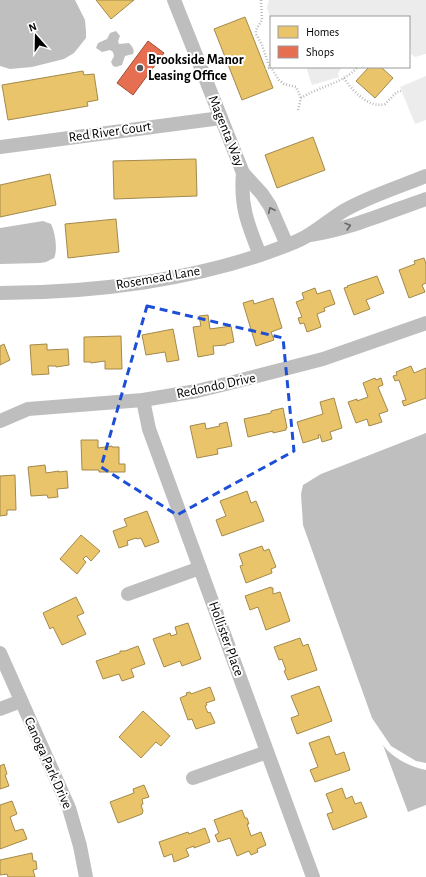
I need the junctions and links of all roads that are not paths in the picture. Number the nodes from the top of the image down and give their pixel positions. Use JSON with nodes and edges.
{"nodes":[{"id":1,"x":174,"y":0,"type":"edge"},
{"id":2,"x":221,"y":118,"type":"junction"},
{"id":3,"x":0,"y":147,"type":"edge"},
{"id":4,"x":243,"y":173,"type":"junction"},
{"id":5,"x":426,"y":176,"type":"edge"},
{"id":6,"x":426,"y":199,"type":"edge"},
{"id":7,"x":310,"y":235,"type":"junction"},
{"id":8,"x":287,"y":245,"type":"junction"},
{"id":9,"x":260,"y":255,"type":"junction"},
{"id":10,"x":0,"y":293,"type":"edge"},
{"id":11,"x":426,"y":323,"type":"edge"},
{"id":12,"x":143,"y":400,"type":"junction"},
{"id":13,"x":0,"y":421,"type":"edge"},
{"id":14,"x":200,"y":568,"type":"junction"},
{"id":15,"x":128,"y":594,"type":"dead end"},
{"id":16,"x":0,"y":653,"type":"edge"},
{"id":17,"x":21,"y":701,"type":"junction"},
{"id":18,"x":0,"y":709,"type":"edge"},
{"id":19,"x":267,"y":752,"type":"junction"},
{"id":20,"x":193,"y":778,"type":"dead end"},
{"id":21,"x":86,"y":877,"type":"edge"},
{"id":22,"x":313,"y":877,"type":"edge"}],
"edges":[{"from":1,"to":2,"type":"street","name":"Magenta Way"},
{"from":2,"to":3,"type":"street","name":"Red River Court"},
{"from":2,"to":4,"type":"street","name":"Magenta Way"},
{"from":8,"to":4,"type":"street","name":"Magenta Way","one_way":true},
{"from":4,"to":9,"type":"street","name":"Magenta Way"},
{"from":5,"to":7,"type":"street","name":"Rosemead Lane"},
{"from":7,"to":6,"type":"street","name":"Rosemead Lane","one_way":true},
{"from":7,"to":8,"type":"street","name":"Rosemead Lane"},
{"from":8,"to":9,"type":"street","name":"Rosemead Lane"},
{"from":9,"to":10,"type":"street","name":"Rosemead Lane"},
{"from":11,"to":12,"type":"street","name":"Redondo Drive"},
{"from":12,"to":13,"type":"street","name":"Redondo Drive"},
{"from":12,"to":14,"type":"street","name":"Hollister Place"},
{"from":14,"to":15,"type":"street"},
{"from":14,"to":19,"type":"street","name":"Hollister Place"},
{"from":16,"to":17,"type":"street","name":"Canoga Park Drive"},
{"from":17,"to":18,"type":"street"},
{"from":17,"to":21,"type":"street","name":"Canoga Park Drive"},
{"from":19,"to":20,"type":"street"},
{"from":19,"to":22,"type":"street","name":"Hollister Place"}]}
